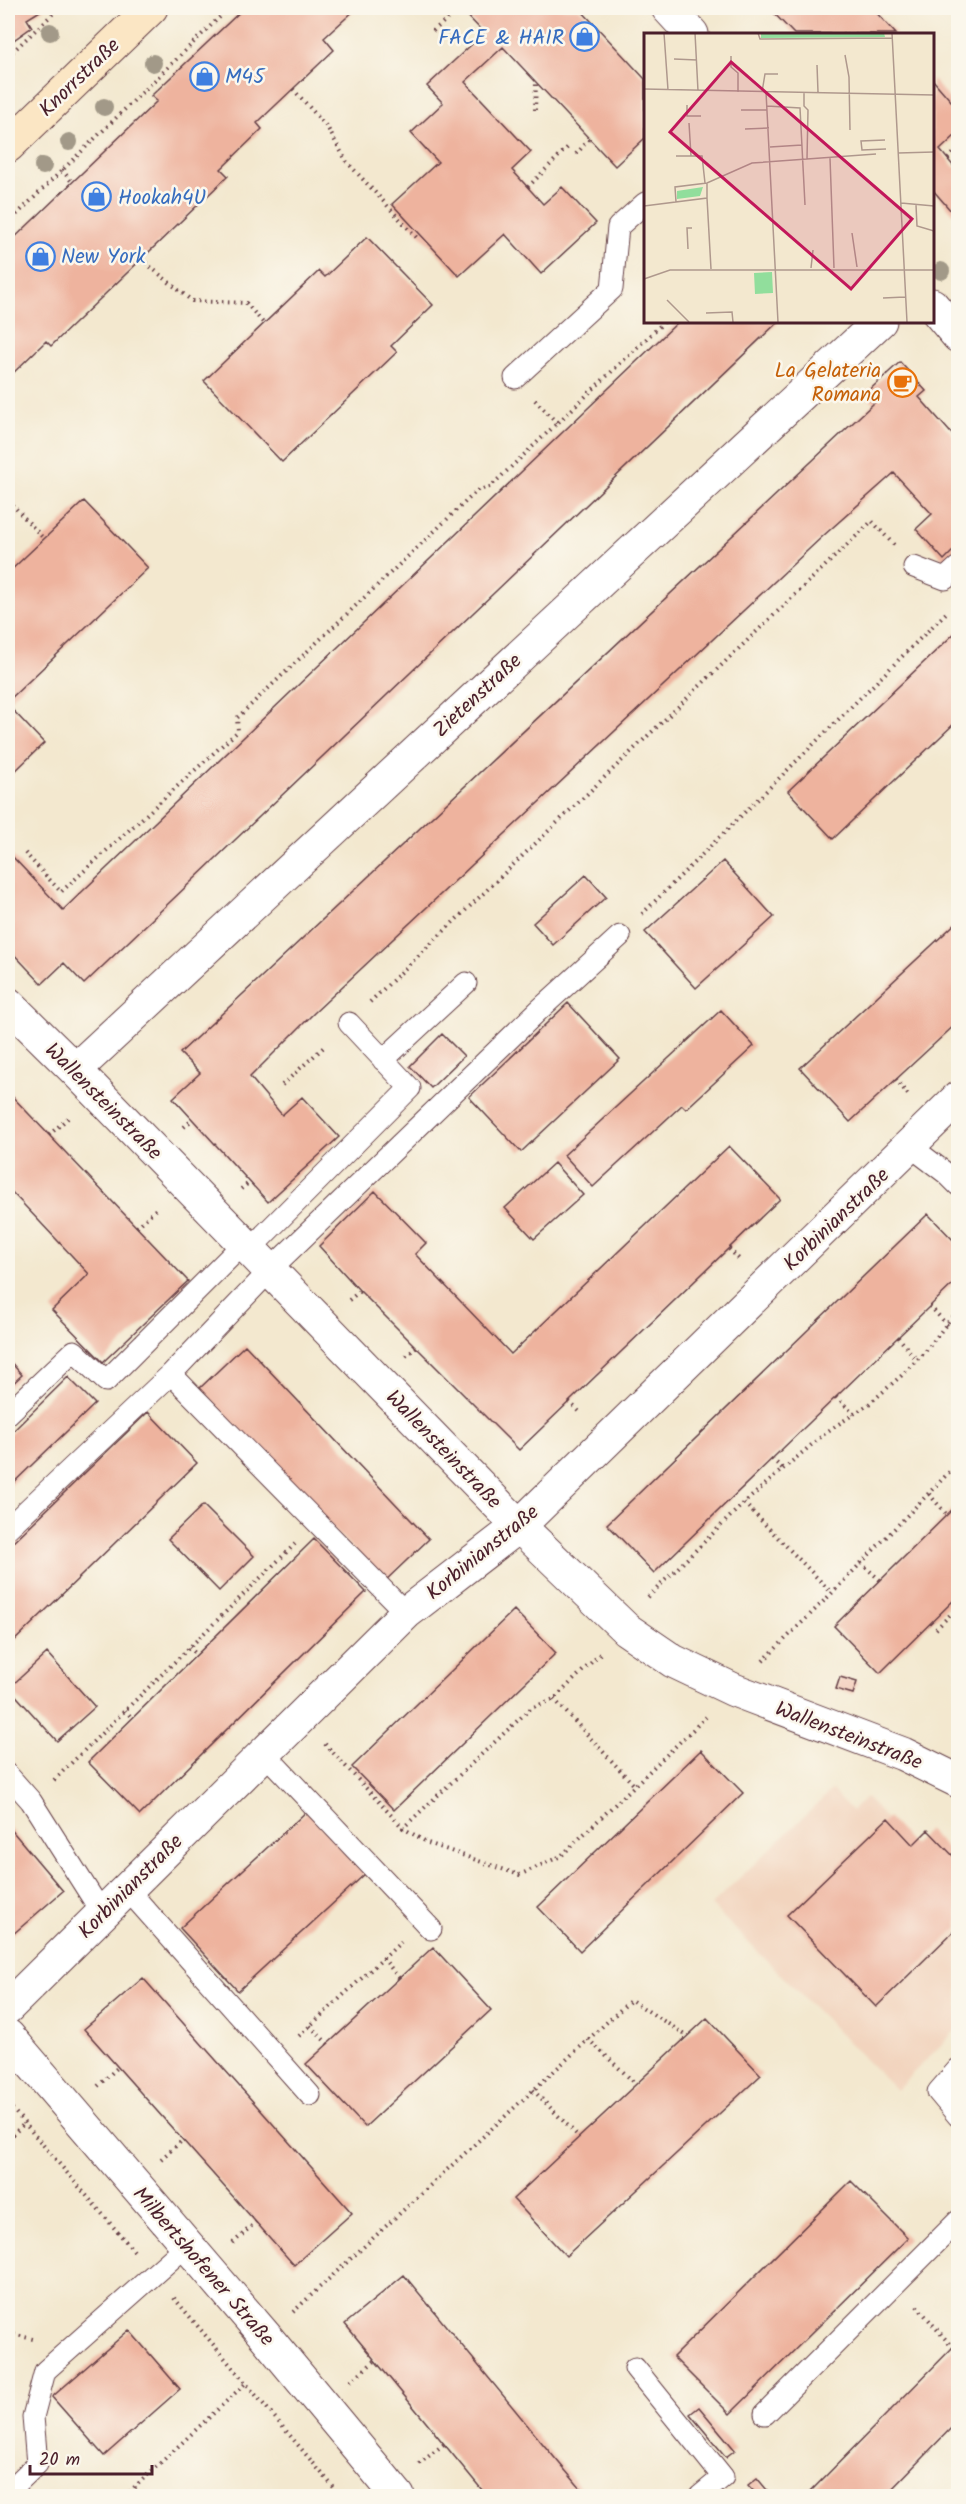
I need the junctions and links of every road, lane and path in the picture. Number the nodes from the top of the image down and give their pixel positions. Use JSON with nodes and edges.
{"nodes":[{"id":1,"x":59,"y":8,"type":"edge"},
{"id":2,"x":151,"y":8,"type":"edge"},
{"id":3,"x":229,"y":8,"type":"edge"},
{"id":4,"x":460,"y":8,"type":"edge"},
{"id":5,"x":669,"y":8,"type":"edge"},
{"id":6,"x":433,"y":32,"type":"dead end"},
{"id":7,"x":691,"y":33,"type":"edge"},
{"id":8,"x":8,"y":56,"type":"edge"},
{"id":9,"x":536,"y":83,"type":"dead end"},
{"id":10,"x":293,"y":89,"type":"dead end"},
{"id":11,"x":536,"y":110,"type":"dead end"},
{"id":12,"x":589,"y":140,"type":"dead end"},
{"id":13,"x":8,"y":146,"type":"edge"},
{"id":14,"x":569,"y":146,"type":"dead end"},
{"id":15,"x":958,"y":149,"type":"edge"},
{"id":16,"x":576,"y":154,"type":"dead end"},
{"id":17,"x":948,"y":159,"type":"dead end"},
{"id":18,"x":62,"y":170,"type":"junction"},
{"id":19,"x":72,"y":182,"type":"dead end"},
{"id":20,"x":528,"y":187,"type":"dead end"},
{"id":21,"x":644,"y":204,"type":"edge"},
{"id":22,"x":8,"y":223,"type":"edge"},
{"id":23,"x":418,"y":240,"type":"dead end"},
{"id":24,"x":141,"y":259,"type":"dead end"},
{"id":25,"x":933,"y":306,"type":"edge"},
{"id":26,"x":664,"y":322,"type":"edge"},
{"id":27,"x":879,"y":322,"type":"edge"},
{"id":28,"x":264,"y":324,"type":"dead end"},
{"id":29,"x":958,"y":336,"type":"edge"},
{"id":30,"x":515,"y":378,"type":"dead end"},
{"id":31,"x":8,"y":500,"type":"edge"},
{"id":32,"x":44,"y":539,"type":"dead end"},
{"id":33,"x":914,"y":567,"type":"joint"},
{"id":34,"x":958,"y":567,"type":"edge"},
{"id":35,"x":950,"y":609,"type":"dead end"},
{"id":36,"x":25,"y":853,"type":"dead end"},
{"id":37,"x":620,"y":936,"type":"joint"},
{"id":38,"x":17,"y":957,"type":"dead end"},
{"id":39,"x":8,"y":965,"type":"edge"},
{"id":40,"x":466,"y":983,"type":"dead end"},
{"id":41,"x":8,"y":1004,"type":"edge"},
{"id":42,"x":348,"y":1023,"type":"junction"},
{"id":43,"x":383,"y":1060,"type":"junction"},
{"id":44,"x":75,"y":1070,"type":"junction"},
{"id":45,"x":282,"y":1085,"type":"dead end"},
{"id":46,"x":958,"y":1098,"type":"edge"},
{"id":47,"x":910,"y":1146,"type":"junction"},
{"id":48,"x":958,"y":1185,"type":"edge"},
{"id":49,"x":254,"y":1254,"type":"junction"},
{"id":50,"x":930,"y":1306,"type":"dead end"},
{"id":51,"x":958,"y":1309,"type":"edge"},
{"id":52,"x":947,"y":1325,"type":"junction"},
{"id":53,"x":898,"y":1337,"type":"dead end"},
{"id":54,"x":917,"y":1360,"type":"junction"},
{"id":55,"x":171,"y":1374,"type":"junction"},
{"id":56,"x":836,"y":1397,"type":"dead end"},
{"id":57,"x":8,"y":1414,"type":"edge"},
{"id":58,"x":854,"y":1414,"type":"junction"},
{"id":59,"x":772,"y":1459,"type":"dead end"},
{"id":60,"x":958,"y":1463,"type":"edge"},
{"id":61,"x":783,"y":1469,"type":"junction"},
{"id":62,"x":929,"y":1494,"type":"junction"},
{"id":63,"x":744,"y":1503,"type":"junction"},
{"id":64,"x":947,"y":1515,"type":"dead end"},
{"id":65,"x":318,"y":1523,"type":"junction"},
{"id":66,"x":519,"y":1526,"type":"junction"},
{"id":67,"x":8,"y":1528,"type":"edge"},
{"id":68,"x":861,"y":1563,"type":"junction"},
{"id":69,"x":880,"y":1581,"type":"dead end"},
{"id":70,"x":832,"y":1593,"type":"junction"},
{"id":71,"x":958,"y":1607,"type":"edge"},
{"id":72,"x":406,"y":1613,"type":"junction"},
{"id":73,"x":623,"y":1626,"type":"junction"},
{"id":74,"x":936,"y":1629,"type":"dead end"},
{"id":75,"x":189,"y":1647,"type":"junction"},
{"id":76,"x":196,"y":1654,"type":"dead end"},
{"id":77,"x":734,"y":1690,"type":"junction"},
{"id":78,"x":554,"y":1699,"type":"junction"},
{"id":79,"x":125,"y":1710,"type":"junction"},
{"id":80,"x":300,"y":1717,"type":"junction"},
{"id":81,"x":132,"y":1718,"type":"dead end"},
{"id":82,"x":264,"y":1753,"type":"junction"},
{"id":83,"x":8,"y":1775,"type":"edge"},
{"id":84,"x":958,"y":1781,"type":"edge"},
{"id":85,"x":635,"y":1786,"type":"junction"},
{"id":86,"x":32,"y":1801,"type":"junction"},
{"id":87,"x":403,"y":1828,"type":"junction"},
{"id":88,"x":127,"y":1889,"type":"junction"},
{"id":89,"x":102,"y":1913,"type":"junction"},
{"id":90,"x":427,"y":1925,"type":"joint"},
{"id":91,"x":383,"y":1958,"type":"junction"},
{"id":92,"x":399,"y":1978,"type":"dead end"},
{"id":93,"x":8,"y":2007,"type":"edge"},
{"id":94,"x":310,"y":2026,"type":"junction"},
{"id":95,"x":687,"y":2036,"type":"dead end"},
{"id":96,"x":588,"y":2039,"type":"junction"},
{"id":97,"x":328,"y":2044,"type":"dead end"},
{"id":98,"x":12,"y":2052,"type":"edge"},
{"id":99,"x":276,"y":2057,"type":"junction"},
{"id":100,"x":958,"y":2069,"type":"edge"},
{"id":101,"x":636,"y":2084,"type":"dead end"},
{"id":102,"x":533,"y":2090,"type":"junction"},
{"id":103,"x":310,"y":2096,"type":"dead end"},
{"id":104,"x":958,"y":2116,"type":"edge"},
{"id":105,"x":579,"y":2137,"type":"dead end"},
{"id":106,"x":958,"y":2221,"type":"edge"},
{"id":107,"x":186,"y":2246,"type":"junction"},
{"id":108,"x":897,"y":2283,"type":"junction"},
{"id":109,"x":272,"y":2344,"type":"junction"},
{"id":110,"x":953,"y":2348,"type":"dead end"},
{"id":111,"x":635,"y":2368,"type":"dead end"},
{"id":112,"x":765,"y":2414,"type":"dead end"},
{"id":113,"x":8,"y":2492,"type":"edge"},
{"id":114,"x":125,"y":2496,"type":"edge"},
{"id":115,"x":398,"y":2496,"type":"edge"},
{"id":116,"x":700,"y":2496,"type":"edge"}],
"edges":[{"from":1,"to":8,"type":"path"},
{"from":2,"to":13,"type":"street","name":"Knorrstraße"},
{"from":3,"to":18,"type":"path"},
{"from":4,"to":6,"type":"path"},
{"from":5,"to":7,"type":"street"},
{"from":9,"to":11,"type":"path"},
{"from":10,"to":23,"type":"path"},
{"from":12,"to":16,"type":"path"},
{"from":14,"to":20,"type":"path"},
{"from":15,"to":17,"type":"path"},
{"from":18,"to":19,"type":"path"},
{"from":18,"to":22,"type":"path"},
{"from":21,"to":30,"type":"lane"},
{"from":24,"to":28,"type":"path"},
{"from":25,"to":29,"type":"street"},
{"from":26,"to":36,"type":"path"},
{"from":27,"to":44,"type":"street","name":"Zietenstraße"},
{"from":31,"to":32,"type":"path"},
{"from":33,"to":34,"type":"lane"},
{"from":33,"to":42,"type":"path"},
{"from":35,"to":37,"type":"path"},
{"from":37,"to":49,"type":"lane"},
{"from":38,"to":39,"type":"path"},
{"from":40,"to":43,"type":"lane"},
{"from":41,"to":44,"type":"street","name":"Wallensteinstraße"},
{"from":42,"to":43,"type":"lane"},
{"from":42,"to":45,"type":"path"},
{"from":43,"to":49,"type":"lane"},
{"from":44,"to":49,"type":"street","name":"Wallensteinstraße"},
{"from":46,"to":47,"type":"street","name":"Korbinianstraße"},
{"from":47,"to":48,"type":"lane"},
{"from":47,"to":66,"type":"street","name":"Korbinianstraße"},
{"from":49,"to":55,"type":"lane"},
{"from":49,"to":57,"type":"lane"},
{"from":49,"to":66,"type":"street","name":"Wallensteinstraße"},
{"from":50,"to":52,"type":"path"},
{"from":51,"to":52,"type":"path"},
{"from":52,"to":54,"type":"path"},
{"from":53,"to":54,"type":"path"},
{"from":54,"to":58,"type":"path"},
{"from":55,"to":65,"type":"lane"},
{"from":55,"to":67,"type":"lane"},
{"from":56,"to":58,"type":"path"},
{"from":58,"to":61,"type":"path"},
{"from":59,"to":61,"type":"path"},
{"from":60,"to":62,"type":"path"},
{"from":61,"to":63,"type":"path"},
{"from":62,"to":64,"type":"path"},
{"from":62,"to":68,"type":"path"},
{"from":63,"to":70,"type":"path"},
{"from":63,"to":73,"type":"path"},
{"from":65,"to":72,"type":"lane"},
{"from":65,"to":75,"type":"path"},
{"from":66,"to":72,"type":"street","name":"Korbinianstraße"},
{"from":66,"to":73,"type":"street","name":"Wallensteinstraße"},
{"from":68,"to":69,"type":"path"},
{"from":68,"to":70,"type":"path"},
{"from":70,"to":77,"type":"path"},
{"from":71,"to":74,"type":"path"},
{"from":72,"to":80,"type":"street","name":"Korbinianstraße"},
{"from":73,"to":77,"type":"street","name":"Wallensteinstraße"},
{"from":73,"to":78,"type":"path"},
{"from":75,"to":76,"type":"path"},
{"from":75,"to":79,"type":"path"},
{"from":77,"to":84,"type":"street","name":"Wallensteinstraße"},
{"from":77,"to":85,"type":"path"},
{"from":78,"to":85,"type":"path"},
{"from":78,"to":87,"type":"path"},
{"from":79,"to":81,"type":"path"},
{"from":79,"to":86,"type":"path"},
{"from":80,"to":82,"type":"street","name":"Korbinianstraße"},
{"from":80,"to":87,"type":"path"},
{"from":82,"to":88,"type":"street","name":"Korbinianstraße"},
{"from":82,"to":90,"type":"lane"},
{"from":83,"to":86,"type":"lane"},
{"from":85,"to":87,"type":"path"},
{"from":86,"to":89,"type":"lane"},
{"from":88,"to":89,"type":"street","name":"Korbinianstraße"},
{"from":88,"to":99,"type":"lane"},
{"from":89,"to":93,"type":"street","name":"Korbinianstraße"},
{"from":90,"to":91,"type":"path"},
{"from":91,"to":92,"type":"path"},
{"from":91,"to":94,"type":"path"},
{"from":94,"to":97,"type":"path"},
{"from":94,"to":99,"type":"path"},
{"from":95,"to":96,"type":"path"},
{"from":96,"to":101,"type":"path"},
{"from":96,"to":102,"type":"path"},
{"from":98,"to":107,"type":"street","name":"Milbertshofener Straße"},
{"from":99,"to":103,"type":"lane"},
{"from":100,"to":104,"type":"lane"},
{"from":102,"to":105,"type":"path"},
{"from":102,"to":109,"type":"path"},
{"from":106,"to":108,"type":"lane"},
{"from":107,"to":109,"type":"street","name":"Milbertshofener Straße"},
{"from":107,"to":113,"type":"lane"},
{"from":108,"to":110,"type":"path"},
{"from":108,"to":112,"type":"lane"},
{"from":109,"to":114,"type":"path"},
{"from":109,"to":115,"type":"street","name":"Milbertshofener Straße"},
{"from":111,"to":116,"type":"lane"}]}
